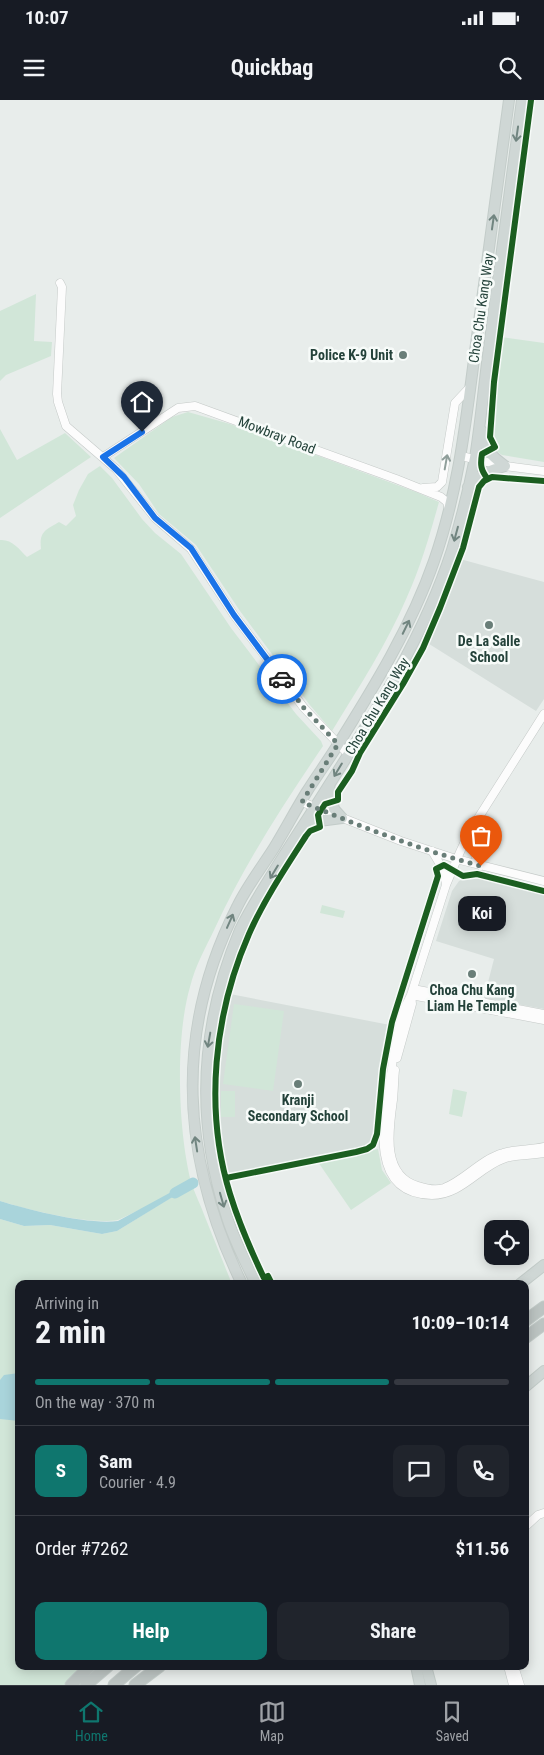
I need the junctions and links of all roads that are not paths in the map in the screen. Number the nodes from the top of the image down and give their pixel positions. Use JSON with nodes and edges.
{"nodes":[{"id":1,"x":510,"y":100,"type":"edge"},
{"id":2,"x":522,"y":100,"type":"edge"},
{"id":3,"x":60,"y":283,"type":"dead end"},
{"id":4,"x":470,"y":386,"type":"junction"},
{"id":5,"x":480,"y":420,"type":"junction"},
{"id":6,"x":101,"y":456,"type":"junction"},
{"id":7,"x":461,"y":456,"type":"junction"},
{"id":8,"x":474,"y":458,"type":"junction"},
{"id":9,"x":505,"y":466,"type":"junction"},
{"id":10,"x":544,"y":471,"type":"edge"},
{"id":11,"x":468,"y":487,"type":"junction"},
{"id":12,"x":416,"y":488,"type":"junction"},
{"id":13,"x":450,"y":512,"type":"junction"},
{"id":14,"x":544,"y":714,"type":"edge"},
{"id":15,"x":338,"y":744,"type":"junction"},
{"id":16,"x":348,"y":754,"type":"junction"},
{"id":17,"x":329,"y":786,"type":"junction"},
{"id":18,"x":302,"y":802,"type":"junction"},
{"id":19,"x":314,"y":807,"type":"junction"},
{"id":20,"x":342,"y":818,"type":"junction"},
{"id":21,"x":299,"y":830,"type":"junction"},
{"id":22,"x":470,"y":831,"type":"junction"},
{"id":23,"x":432,"y":851,"type":"junction"},
{"id":24,"x":456,"y":859,"type":"junction"},
{"id":25,"x":481,"y":866,"type":"junction"},
{"id":26,"x":544,"y":881,"type":"edge"},
{"id":27,"x":446,"y":885,"type":"junction"},
{"id":28,"x":412,"y":992,"type":"junction"},
{"id":29,"x":544,"y":1014,"type":"edge"},
{"id":30,"x":544,"y":1020,"type":"edge"},
{"id":31,"x":544,"y":1147,"type":"edge"},
{"id":32,"x":544,"y":1153,"type":"edge"},
{"id":33,"x":544,"y":1265,"type":"edge"},
{"id":34,"x":240,"y":1280,"type":"edge"},
{"id":35,"x":254,"y":1280,"type":"edge"},
{"id":36,"x":525,"y":1280,"type":"edge"},
{"id":37,"x":544,"y":1307,"type":"edge"},
{"id":38,"x":529,"y":1318,"type":"edge"},
{"id":39,"x":544,"y":1324,"type":"edge"},
{"id":40,"x":529,"y":1335,"type":"edge"},
{"id":41,"x":544,"y":1371,"type":"edge"},
{"id":42,"x":529,"y":1384,"type":"edge"},
{"id":43,"x":544,"y":1508,"type":"edge"},
{"id":44,"x":544,"y":1513,"type":"edge"},
{"id":45,"x":529,"y":1520,"type":"edge"},
{"id":46,"x":529,"y":1522,"type":"edge"},
{"id":47,"x":86,"y":1670,"type":"edge"},
{"id":48,"x":103,"y":1670,"type":"edge"},
{"id":49,"x":131,"y":1670,"type":"edge"},
{"id":50,"x":155,"y":1670,"type":"edge"},
{"id":51,"x":417,"y":1670,"type":"edge"},
{"id":52,"x":427,"y":1670,"type":"edge"},
{"id":53,"x":509,"y":1670,"type":"edge"},
{"id":54,"x":515,"y":1670,"type":"edge"},
{"id":55,"x":71,"y":1685,"type":"edge"},
{"id":56,"x":86,"y":1685,"type":"edge"},
{"id":57,"x":114,"y":1685,"type":"edge"},
{"id":58,"x":135,"y":1685,"type":"edge"},
{"id":59,"x":420,"y":1685,"type":"edge"},
{"id":60,"x":431,"y":1685,"type":"edge"},
{"id":61,"x":513,"y":1685,"type":"edge"},
{"id":62,"x":520,"y":1685,"type":"edge"}],
"edges":[{"from":4,"to":1,"type":"main road","name":"Choa Chu Kang Way","one_way":true},
{"from":2,"to":5,"type":"main road","name":"Choa Chu Kang Way","one_way":true},
{"from":3,"to":6,"type":"street"},
{"from":4,"to":7,"type":"main road","name":"Choa Chu Kang Way"},
{"from":12,"to":4,"type":"street","one_way":true},
{"from":5,"to":8,"type":"main road","name":"Choa Chu Kang Way"},
{"from":5,"to":9,"type":"main road"},
{"from":6,"to":12,"type":"street","name":"Mowbray Road"},
{"from":6,"to":15,"type":"street"},
{"from":7,"to":8,"type":"street"},
{"from":7,"to":13,"type":"main road","name":"Choa Chu Kang Way"},
{"from":8,"to":9,"type":"street"},
{"from":8,"to":11,"type":"main road","name":"Choa Chu Kang Way"},
{"from":9,"to":10,"type":"street"},
{"from":9,"to":11,"type":"main road"},
{"from":11,"to":16,"type":"main road","name":"Choa Chu Kang Way","one_way":true},
{"from":12,"to":13,"type":"street","name":"Mowbray Road"},
{"from":15,"to":13,"type":"main road","name":"Choa Chu Kang Way","one_way":true},
{"from":14,"to":22,"type":"street"},
{"from":15,"to":16,"type":"street"},
{"from":15,"to":18,"type":"main road","name":"Choa Chu Kang Way"},
{"from":16,"to":17,"type":"main road","name":"Choa Chu Kang Way","one_way":true},
{"from":17,"to":19,"type":"main road","name":"Choa Chu Kang Way"},
{"from":17,"to":20,"type":"main road"},
{"from":18,"to":19,"type":"street"},
{"from":34,"to":18,"type":"main road","name":"Choa Chu Kang Way","one_way":true},
{"from":19,"to":20,"type":"street"},
{"from":19,"to":21,"type":"main road","name":"Choa Chu Kang Way"},
{"from":20,"to":21,"type":"main road"},
{"from":20,"to":23,"type":"street"},
{"from":21,"to":35,"type":"main road","name":"Choa Chu Kang Way","one_way":true},
{"from":22,"to":24,"type":"street"},
{"from":22,"to":25,"type":"street"},
{"from":23,"to":24,"type":"street"},
{"from":23,"to":27,"type":"street"},
{"from":24,"to":25,"type":"street"},
{"from":24,"to":27,"type":"street"},
{"from":25,"to":26,"type":"street"},
{"from":27,"to":28,"type":"street"},
{"from":28,"to":29,"type":"street"},
{"from":28,"to":30,"type":"street"},
{"from":28,"to":31,"type":"street"},
{"from":28,"to":32,"type":"street"},
{"from":33,"to":36,"type":"main road"},
{"from":37,"to":38,"type":"highway"},
{"from":39,"to":40,"type":"highway"},
{"from":41,"to":42,"type":"main road"},
{"from":43,"to":45,"type":"street"},
{"from":44,"to":46,"type":"street"},
{"from":47,"to":55,"type":"highway"},
{"from":48,"to":56,"type":"highway"},
{"from":49,"to":57,"type":"highway"},
{"from":50,"to":58,"type":"highway"},
{"from":51,"to":59,"type":"main road"},
{"from":52,"to":60,"type":"main road"},
{"from":53,"to":61,"type":"street"},
{"from":54,"to":62,"type":"street"}]}
